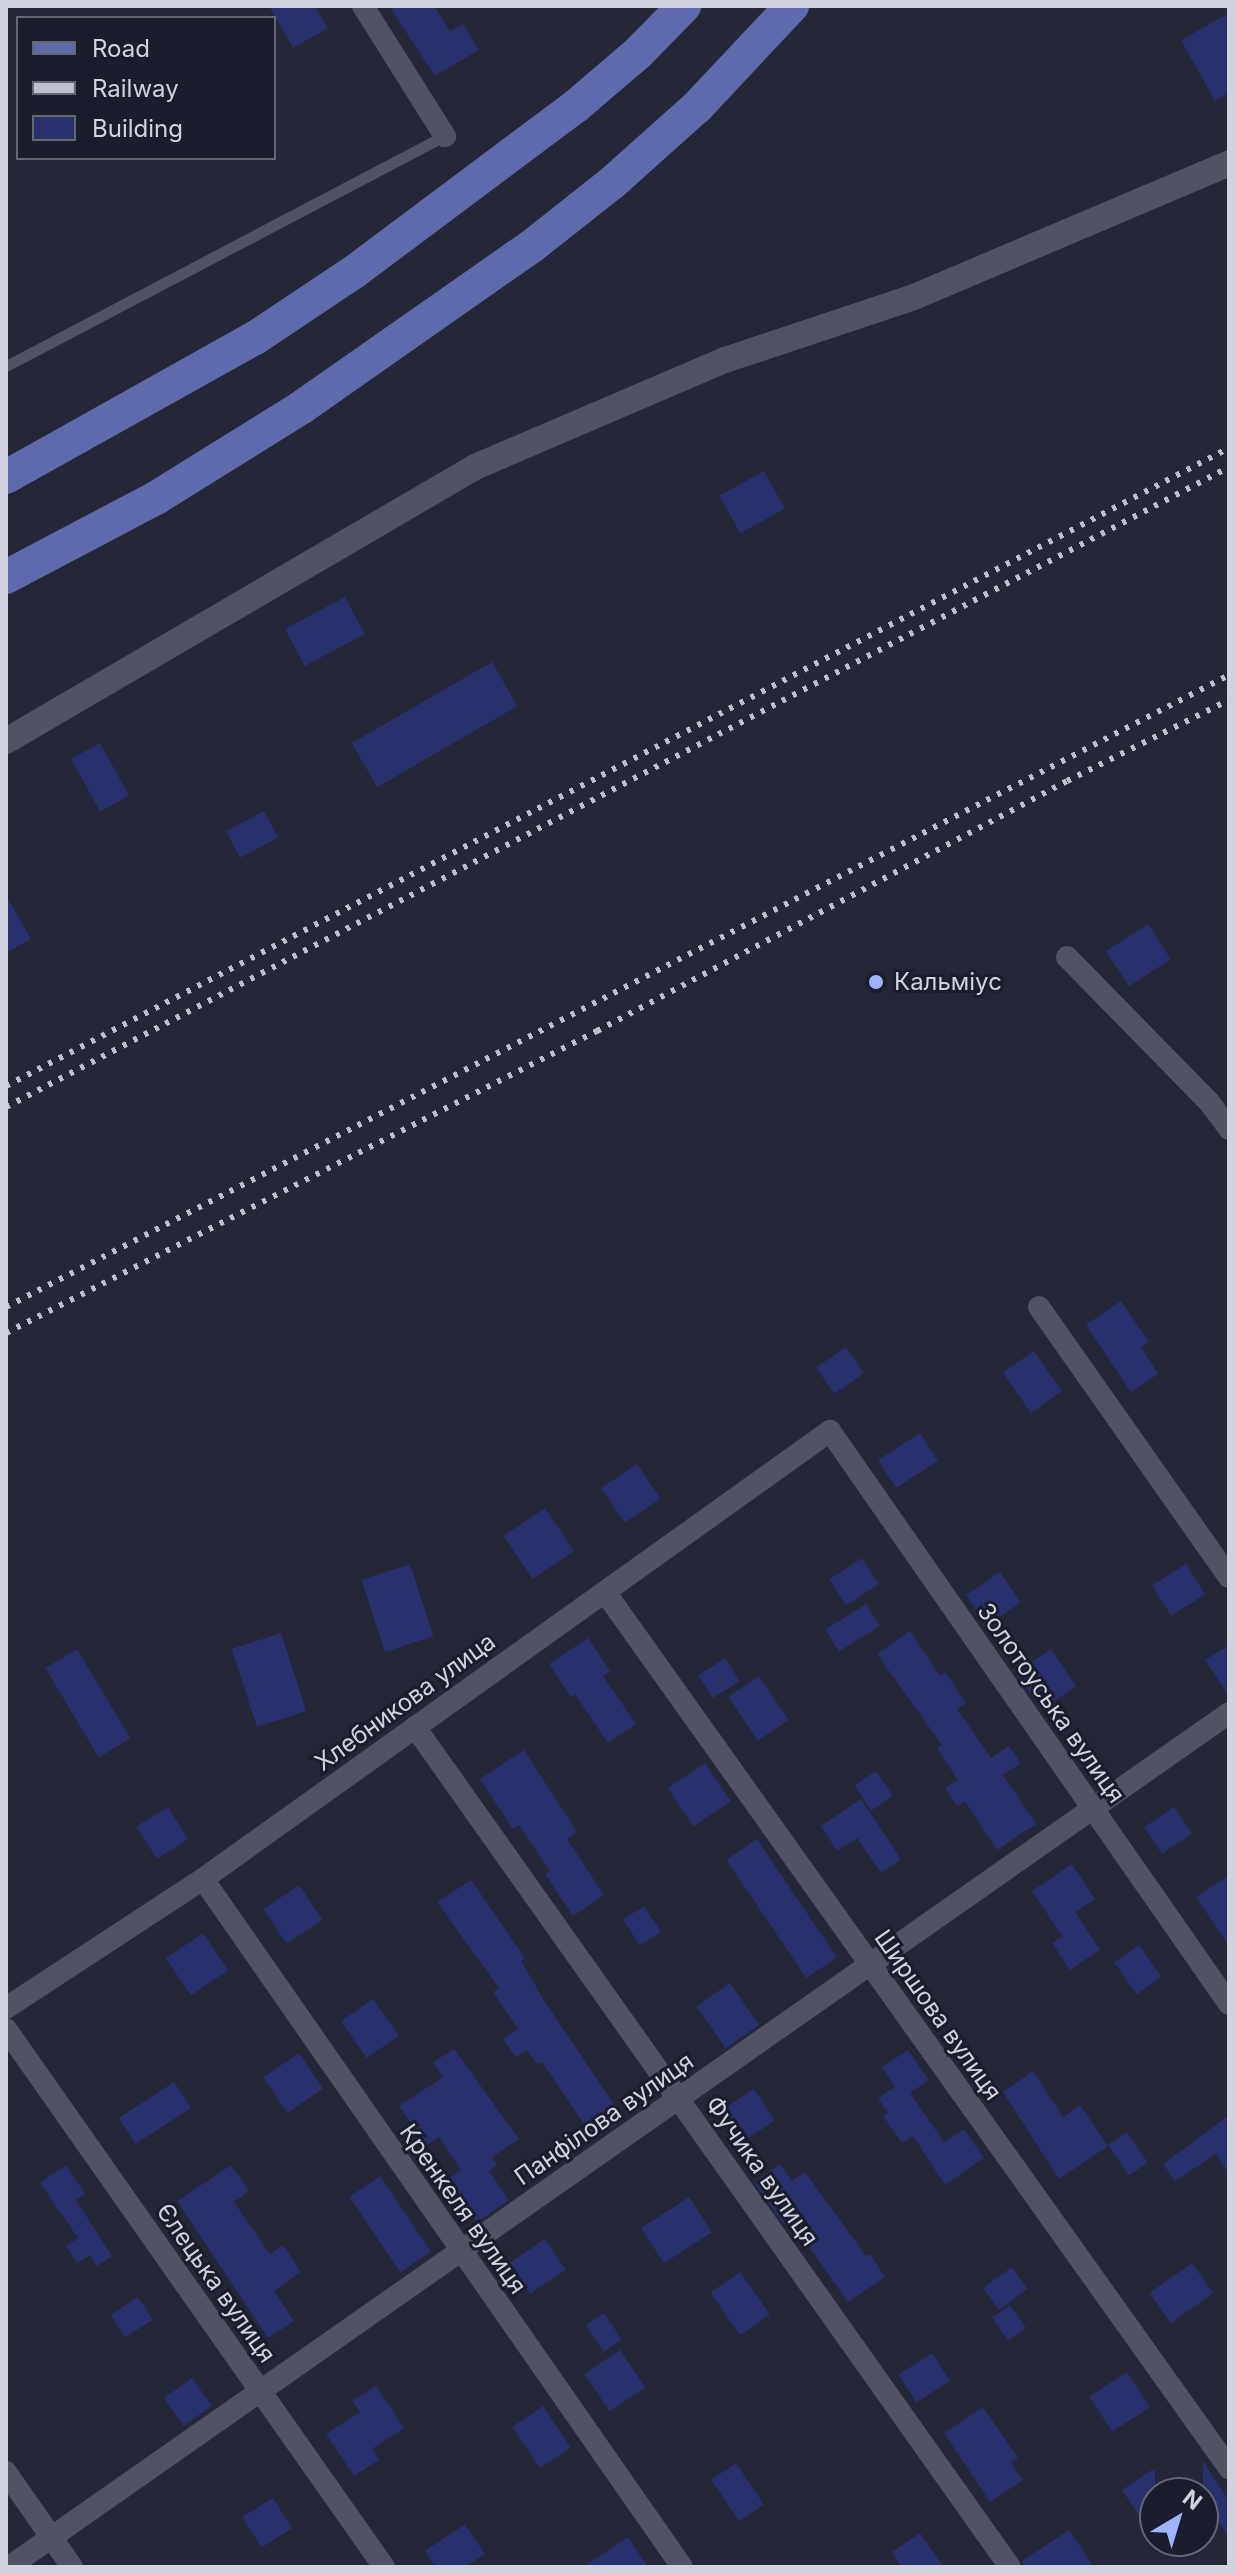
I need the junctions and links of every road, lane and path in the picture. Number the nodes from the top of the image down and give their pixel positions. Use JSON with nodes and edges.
{"nodes":[{"id":1,"x":363,"y":6,"type":"edge"},
{"id":2,"x":684,"y":6,"type":"edge"},
{"id":3,"x":792,"y":6,"type":"edge"},
{"id":4,"x":445,"y":136,"type":"joint"},
{"id":5,"x":1229,"y":163,"type":"edge"},
{"id":6,"x":6,"y":366,"type":"edge"},
{"id":7,"x":6,"y":477,"type":"edge"},
{"id":8,"x":6,"y":577,"type":"edge"},
{"id":9,"x":6,"y":741,"type":"edge"},
{"id":10,"x":1067,"y":957,"type":"dead end"},
{"id":11,"x":1229,"y":1129,"type":"edge"},
{"id":12,"x":1039,"y":1307,"type":"dead end"},
{"id":13,"x":830,"y":1431,"type":"joint"},
{"id":14,"x":1229,"y":1577,"type":"edge"},
{"id":15,"x":605,"y":1592,"type":"junction"},
{"id":16,"x":1229,"y":1713,"type":"edge"},
{"id":17,"x":415,"y":1727,"type":"junction"},
{"id":18,"x":1093,"y":1808,"type":"junction"},
{"id":19,"x":203,"y":1879,"type":"junction"},
{"id":20,"x":870,"y":1964,"type":"junction"},
{"id":21,"x":1229,"y":2004,"type":"edge"},
{"id":22,"x":6,"y":2008,"type":"edge"},
{"id":23,"x":6,"y":2029,"type":"edge"},
{"id":24,"x":679,"y":2099,"type":"junction"},
{"id":25,"x":461,"y":2251,"type":"junction"},
{"id":26,"x":261,"y":2391,"type":"junction"},
{"id":27,"x":1229,"y":2468,"type":"edge"},
{"id":28,"x":6,"y":2472,"type":"edge"},
{"id":29,"x":51,"y":2538,"type":"junction"},
{"id":30,"x":9,"y":2567,"type":"edge"},
{"id":31,"x":72,"y":2567,"type":"edge"},
{"id":32,"x":384,"y":2567,"type":"edge"},
{"id":33,"x":682,"y":2567,"type":"edge"},
{"id":34,"x":1010,"y":2567,"type":"edge"}],
"edges":[{"from":1,"to":4,"type":"street"},
{"from":2,"to":7,"type":"main road"},
{"from":3,"to":8,"type":"main road"},
{"from":4,"to":6,"type":"lane"},
{"from":5,"to":9,"type":"street"},
{"from":10,"to":11,"type":"street"},
{"from":12,"to":14,"type":"street"},
{"from":13,"to":15,"type":"street","name":"Хлебникова улица"},
{"from":13,"to":18,"type":"street","name":"Золотоуська вулиця"},
{"from":15,"to":17,"type":"street","name":"Хлебникова улица"},
{"from":15,"to":20,"type":"street","name":"Ширшова вулиця"},
{"from":16,"to":18,"type":"street","name":"Панфілова вулиця"},
{"from":17,"to":19,"type":"street","name":"Хлебникова улица"},
{"from":17,"to":24,"type":"street","name":"Фучика вулиця"},
{"from":18,"to":20,"type":"street","name":"Панфілова вулиця"},
{"from":18,"to":21,"type":"street","name":"Золотоуська вулиця"},
{"from":19,"to":22,"type":"street","name":"Хлебникова улица"},
{"from":19,"to":25,"type":"street","name":"Кренкеля вулиця"},
{"from":20,"to":24,"type":"street","name":"Панфілова вулиця"},
{"from":20,"to":27,"type":"street","name":"Ширшова вулиця"},
{"from":23,"to":26,"type":"street","name":"Єлецька вулиця"},
{"from":24,"to":25,"type":"street","name":"Панфілова вулиця"},
{"from":24,"to":34,"type":"street","name":"Фучика вулиця"},
{"from":25,"to":26,"type":"street","name":"Панфілова вулиця"},
{"from":25,"to":33,"type":"street","name":"Кренкеля вулиця"},
{"from":26,"to":29,"type":"street","name":"Панфілова вулиця"},
{"from":26,"to":32,"type":"street","name":"Єлецька вулиця"},
{"from":28,"to":29,"type":"street"},
{"from":29,"to":30,"type":"street","name":"Панфілова вулиця"},
{"from":29,"to":31,"type":"street"}]}
